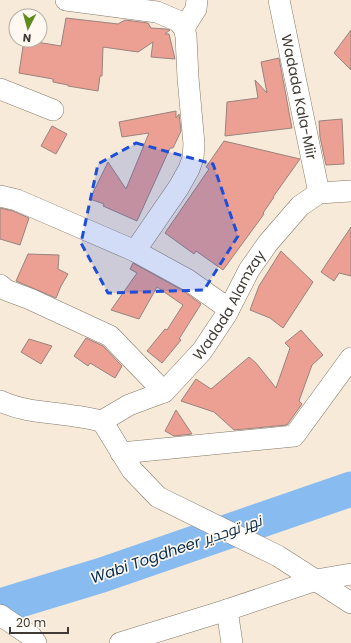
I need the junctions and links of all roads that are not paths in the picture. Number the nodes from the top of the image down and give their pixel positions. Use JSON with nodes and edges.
{"nodes":[{"id":1,"x":66,"y":0,"type":"edge"},
{"id":2,"x":197,"y":0,"type":"edge"},
{"id":3,"x":279,"y":0,"type":"edge"},
{"id":4,"x":184,"y":28,"type":"junction"},
{"id":5,"x":0,"y":89,"type":"edge"},
{"id":6,"x":54,"y":110,"type":"dead end"},
{"id":7,"x":351,"y":191,"type":"edge"},
{"id":8,"x":319,"y":193,"type":"junction"},
{"id":9,"x":0,"y":196,"type":"edge"},
{"id":10,"x":135,"y":251,"type":"junction"},
{"id":11,"x":0,"y":285,"type":"edge"},
{"id":12,"x":229,"y":308,"type":"junction"},
{"id":13,"x":351,"y":358,"type":"edge"},
{"id":14,"x":164,"y":392,"type":"junction"},
{"id":15,"x":0,"y":401,"type":"edge"},
{"id":16,"x":102,"y":421,"type":"junction"},
{"id":17,"x":121,"y":453,"type":"junction"},
{"id":18,"x":351,"y":574,"type":"edge"},
{"id":19,"x":316,"y":580,"type":"junction"},
{"id":20,"x":351,"y":603,"type":"edge"},
{"id":21,"x":227,"y":610,"type":"junction"},
{"id":22,"x":0,"y":615,"type":"edge"},
{"id":23,"x":36,"y":643,"type":"edge"},
{"id":24,"x":120,"y":643,"type":"edge"},
{"id":25,"x":232,"y":643,"type":"edge"}],
"edges":[{"from":1,"to":4,"type":"street"},
{"from":2,"to":4,"type":"street"},
{"from":3,"to":8,"type":"street","name":"Wadada Kala-Miir"},
{"from":4,"to":10,"type":"street"},
{"from":5,"to":6,"type":"street"},
{"from":7,"to":8,"type":"street"},
{"from":8,"to":12,"type":"street","name":"Wadada Alamzay"},
{"from":9,"to":10,"type":"street"},
{"from":10,"to":12,"type":"street"},
{"from":11,"to":14,"type":"street"},
{"from":12,"to":14,"type":"street","name":"Wadada Alamzay"},
{"from":13,"to":17,"type":"street"},
{"from":14,"to":16,"type":"street","name":"Wadada Alamzay"},
{"from":15,"to":16,"type":"street"},
{"from":16,"to":17,"type":"street"},
{"from":17,"to":19,"type":"street"},
{"from":18,"to":19,"type":"street"},
{"from":19,"to":20,"type":"street"},
{"from":19,"to":21,"type":"street"},
{"from":21,"to":24,"type":"street"},
{"from":21,"to":25,"type":"street"},
{"from":22,"to":23,"type":"street"}]}
